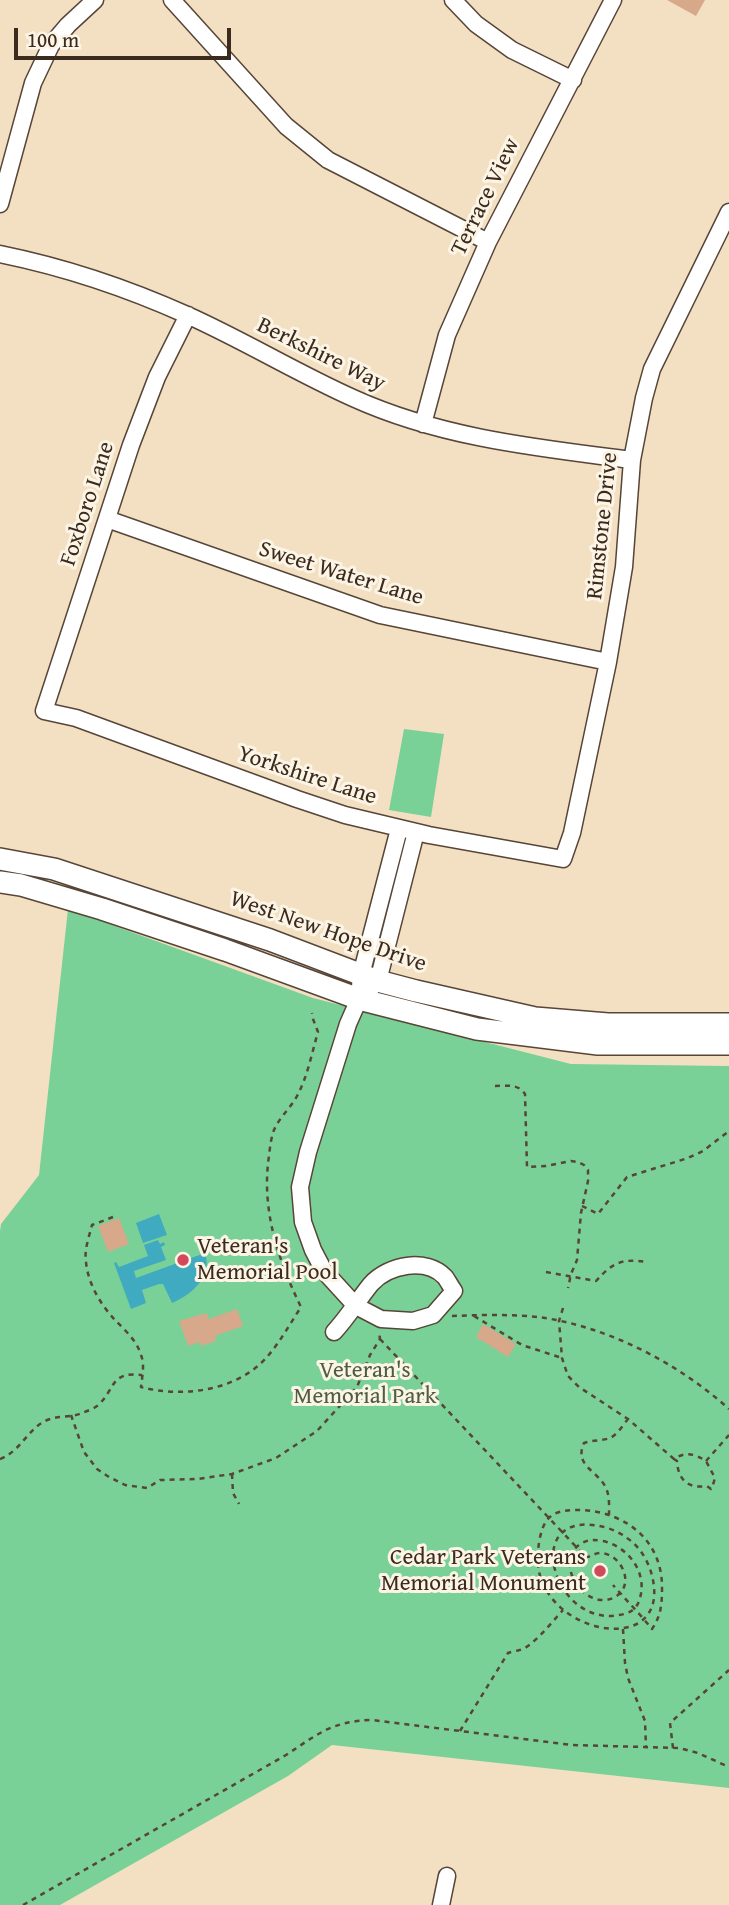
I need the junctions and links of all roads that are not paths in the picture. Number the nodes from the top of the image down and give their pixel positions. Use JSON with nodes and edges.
{"nodes":[{"id":1,"x":95,"y":0,"type":"edge"},
{"id":2,"x":172,"y":0,"type":"edge"},
{"id":3,"x":453,"y":0,"type":"edge"},
{"id":4,"x":613,"y":0,"type":"edge"},
{"id":5,"x":573,"y":80,"type":"junction"},
{"id":6,"x":0,"y":204,"type":"edge"},
{"id":7,"x":729,"y":212,"type":"edge"},
{"id":8,"x":488,"y":242,"type":"junction"},
{"id":9,"x":0,"y":254,"type":"edge"},
{"id":10,"x":188,"y":315,"type":"junction"},
{"id":11,"x":424,"y":424,"type":"junction"},
{"id":12,"x":632,"y":460,"type":"junction"},
{"id":13,"x":107,"y":519,"type":"junction"},
{"id":14,"x":608,"y":662,"type":"junction"},
{"id":15,"x":44,"y":711,"type":"joint"},
{"id":16,"x":399,"y":829,"type":"junction"},
{"id":17,"x":416,"y":832,"type":"junction"},
{"id":18,"x":0,"y":859,"type":"edge"},
{"id":19,"x":563,"y":859,"type":"joint"},
{"id":20,"x":0,"y":882,"type":"edge"},
{"id":21,"x":369,"y":978,"type":"junction"},
{"id":22,"x":359,"y":999,"type":"junction"},
{"id":23,"x":729,"y":1024,"type":"edge"},
{"id":24,"x":729,"y":1044,"type":"edge"},
{"id":25,"x":356,"y":1306,"type":"junction"},
{"id":26,"x":334,"y":1332,"type":"dead end"},
{"id":27,"x":447,"y":1876,"type":"dead end"},
{"id":28,"x":441,"y":1905,"type":"edge"}],
"edges":[{"from":1,"to":6,"type":"street"},
{"from":2,"to":8,"type":"street"},
{"from":3,"to":5,"type":"street"},
{"from":4,"to":5,"type":"street","name":"Terrace View"},
{"from":5,"to":8,"type":"street","name":"Terrace View"},
{"from":7,"to":12,"type":"street","name":"Rimstone Drive"},
{"from":8,"to":11,"type":"street","name":"Terrace View"},
{"from":9,"to":10,"type":"street","name":"Berkshire Way"},
{"from":10,"to":11,"type":"street","name":"Berkshire Way"},
{"from":10,"to":13,"type":"street","name":"Foxboro Lane"},
{"from":11,"to":12,"type":"street","name":"Berkshire Way"},
{"from":12,"to":14,"type":"street","name":"Rimstone Drive"},
{"from":13,"to":14,"type":"street","name":"Sweet Water Lane"},
{"from":13,"to":15,"type":"street","name":"Foxboro Lane"},
{"from":14,"to":19,"type":"street","name":"Rimstone Drive"},
{"from":15,"to":16,"type":"street","name":"Yorkshire Lane"},
{"from":16,"to":17,"type":"street","name":"Yorkshire Lane"},
{"from":16,"to":21,"type":"street"},
{"from":17,"to":19,"type":"street","name":"Yorkshire Lane"},
{"from":17,"to":21,"type":"street"},
{"from":18,"to":21,"type":"main road","name":"West New Hope Drive"},
{"from":20,"to":22,"type":"main road"},
{"from":21,"to":22,"type":"street"},
{"from":21,"to":23,"type":"main road","name":"West New Hope Drive"},
{"from":22,"to":24,"type":"main road"},
{"from":22,"to":25,"type":"street"},
{"from":25,"to":25,"type":"street"},
{"from":25,"to":26,"type":"street"},
{"from":27,"to":28,"type":"street"}]}
